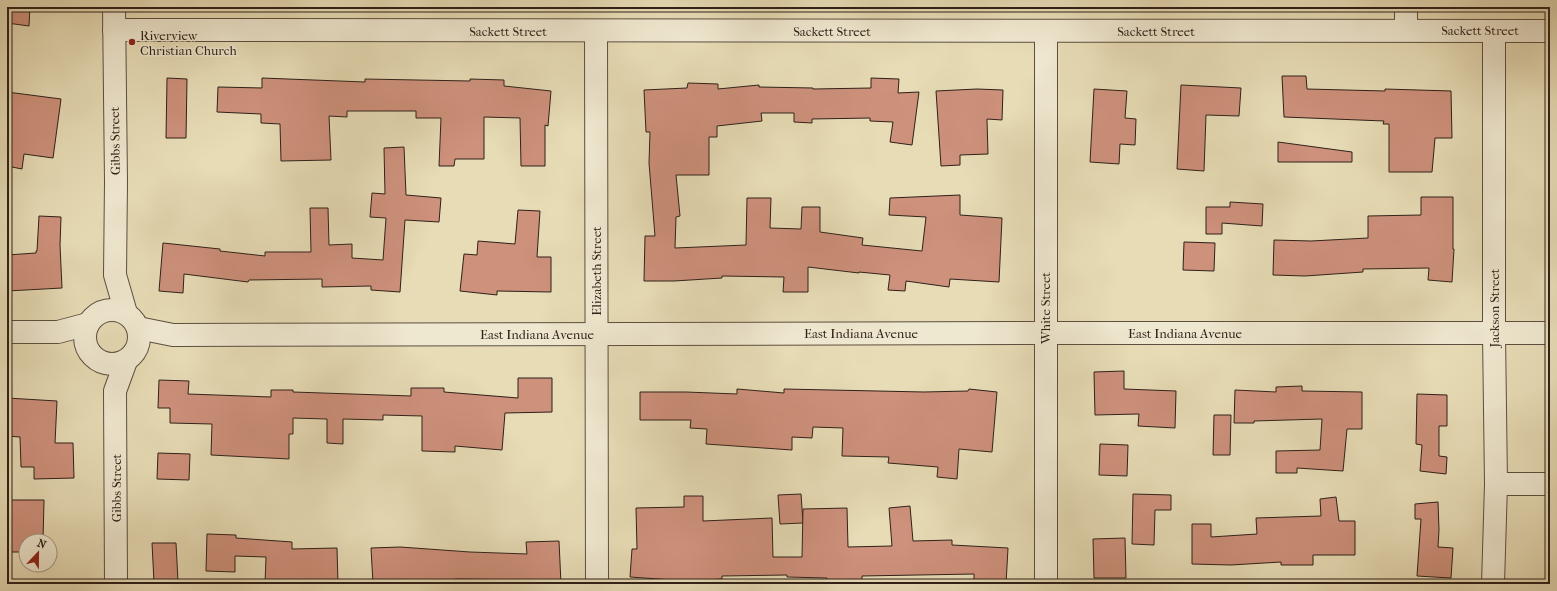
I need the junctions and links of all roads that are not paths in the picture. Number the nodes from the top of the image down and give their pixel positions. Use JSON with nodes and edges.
{"nodes":[{"id":1,"x":114,"y":7,"type":"edge"},
{"id":2,"x":1406,"y":7,"type":"edge"},
{"id":3,"x":114,"y":30,"type":"junction"},
{"id":4,"x":1406,"y":30,"type":"junction"},
{"id":5,"x":1550,"y":30,"type":"edge"},
{"id":6,"x":596,"y":31,"type":"junction"},
{"id":7,"x":1046,"y":31,"type":"junction"},
{"id":8,"x":1494,"y":31,"type":"junction"},
{"id":9,"x":115,"y":275,"type":"junction"},
{"id":10,"x":95,"y":318,"type":"junction"},
{"id":11,"x":7,"y":332,"type":"edge"},
{"id":12,"x":58,"y":332,"type":"junction"},
{"id":13,"x":1045,"y":333,"type":"junction"},
{"id":14,"x":1550,"y":333,"type":"edge"},
{"id":15,"x":596,"y":334,"type":"junction"},
{"id":16,"x":1494,"y":334,"type":"junction"},
{"id":17,"x":132,"y":337,"type":"junction"},
{"id":18,"x":92,"y":354,"type":"junction"},
{"id":19,"x":115,"y":392,"type":"junction"},
{"id":20,"x":1496,"y":484,"type":"junction"},
{"id":21,"x":1550,"y":484,"type":"edge"},
{"id":22,"x":116,"y":584,"type":"edge"},
{"id":23,"x":596,"y":584,"type":"edge"},
{"id":24,"x":1046,"y":584,"type":"edge"},
{"id":25,"x":1494,"y":584,"type":"edge"}],
"edges":[{"from":1,"to":3,"type":"street","name":"Gibbs Street"},
{"from":2,"to":4,"type":"street"},
{"from":3,"to":6,"type":"street","name":"Sackett Street"},
{"from":3,"to":9,"type":"street","name":"Gibbs Street"},
{"from":4,"to":7,"type":"street","name":"Sackett Street"},
{"from":4,"to":8,"type":"street","name":"Sackett Street"},
{"from":5,"to":8,"type":"street","name":"Sackett Street"},
{"from":6,"to":7,"type":"street","name":"Sackett Street"},
{"from":6,"to":15,"type":"street","name":"Elizabeth Street"},
{"from":7,"to":13,"type":"street","name":"White Street"},
{"from":8,"to":16,"type":"street","name":"Jackson Street"},
{"from":9,"to":10,"type":"street","name":"Gibbs Street"},
{"from":9,"to":17,"type":"street","name":"Gibbs Street"},
{"from":10,"to":12,"type":"street"},
{"from":10,"to":17,"type":"street"},
{"from":10,"to":18,"type":"street"},
{"from":11,"to":12,"type":"street"},
{"from":12,"to":18,"type":"street"},
{"from":13,"to":15,"type":"street","name":"East Indiana Avenue"},
{"from":13,"to":16,"type":"street","name":"East Indiana Avenue"},
{"from":13,"to":24,"type":"street","name":"White Street"},
{"from":14,"to":16,"type":"street","name":"East Indiana Avenue"},
{"from":15,"to":17,"type":"street","name":"East Indiana Avenue"},
{"from":15,"to":23,"type":"street","name":"Elizabeth Street"},
{"from":16,"to":20,"type":"street","name":"Jackson Street"},
{"from":17,"to":18,"type":"street"},
{"from":17,"to":19,"type":"street","name":"Gibbs Street"},
{"from":18,"to":19,"type":"street","name":"Gibbs Street"},
{"from":19,"to":22,"type":"street","name":"Gibbs Street"},
{"from":20,"to":21,"type":"street"},
{"from":20,"to":25,"type":"street","name":"Jackson Street"}]}
